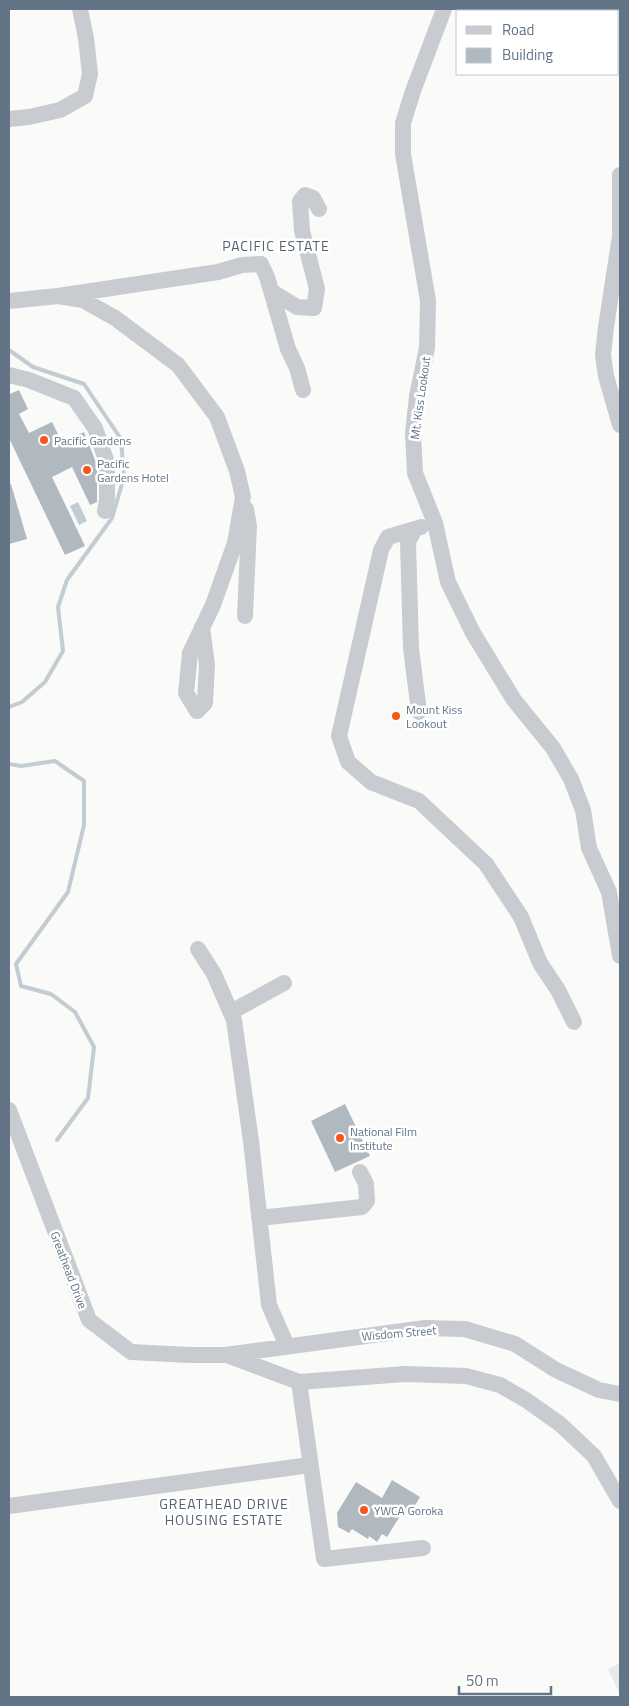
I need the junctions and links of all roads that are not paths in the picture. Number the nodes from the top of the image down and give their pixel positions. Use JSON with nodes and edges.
{"nodes":[{"id":1,"x":80,"y":9,"type":"edge"},
{"id":2,"x":444,"y":9,"type":"edge"},
{"id":3,"x":9,"y":119,"type":"edge"},
{"id":4,"x":620,"y":175,"type":"edge"},
{"id":5,"x":319,"y":209,"type":"dead end"},
{"id":6,"x":271,"y":291,"type":"junction"},
{"id":7,"x":58,"y":296,"type":"junction"},
{"id":8,"x":9,"y":301,"type":"edge"},
{"id":9,"x":9,"y":375,"type":"edge"},
{"id":10,"x":303,"y":390,"type":"dead end"},
{"id":11,"x":620,"y":426,"type":"edge"},
{"id":12,"x":243,"y":496,"type":"junction"},
{"id":13,"x":105,"y":511,"type":"dead end"},
{"id":14,"x":435,"y":523,"type":"junction"},
{"id":15,"x":415,"y":529,"type":"junction"},
{"id":16,"x":245,"y":616,"type":"dead end"},
{"id":17,"x":202,"y":627,"type":"dead end"},
{"id":18,"x":419,"y":712,"type":"dead end"},
{"id":19,"x":198,"y":950,"type":"dead end"},
{"id":20,"x":620,"y":956,"type":"edge"},
{"id":21,"x":284,"y":983,"type":"dead end"},
{"id":22,"x":231,"y":1012,"type":"junction"},
{"id":23,"x":574,"y":1022,"type":"dead end"},
{"id":24,"x":9,"y":1110,"type":"edge"},
{"id":25,"x":14,"y":1138,"type":"edge"},
{"id":26,"x":360,"y":1172,"type":"dead end"},
{"id":27,"x":260,"y":1218,"type":"junction"},
{"id":28,"x":287,"y":1346,"type":"junction"},
{"id":29,"x":225,"y":1355,"type":"junction"},
{"id":30,"x":299,"y":1382,"type":"junction"},
{"id":31,"x":620,"y":1394,"type":"edge"},
{"id":32,"x":310,"y":1465,"type":"junction"},
{"id":33,"x":620,"y":1501,"type":"edge"},
{"id":34,"x":9,"y":1506,"type":"edge"},
{"id":35,"x":423,"y":1548,"type":"dead end"}],
"edges":[{"from":1,"to":3,"type":"street"},
{"from":2,"to":14,"type":"street","name":"Mt. Kiss Lookout"},
{"from":4,"to":11,"type":"street"},
{"from":5,"to":6,"type":"street"},
{"from":6,"to":7,"type":"street"},
{"from":6,"to":10,"type":"street"},
{"from":7,"to":8,"type":"street"},
{"from":7,"to":12,"type":"street"},
{"from":9,"to":13,"type":"street"},
{"from":12,"to":16,"type":"street"},
{"from":12,"to":17,"type":"street"},
{"from":14,"to":15,"type":"street"},
{"from":14,"to":20,"type":"street","name":"Mt. Kiss Lookout"},
{"from":15,"to":18,"type":"street"},
{"from":15,"to":23,"type":"street"},
{"from":19,"to":22,"type":"street"},
{"from":21,"to":22,"type":"street"},
{"from":22,"to":27,"type":"street"},
{"from":24,"to":25,"type":"street","name":"Greathead Drive"},
{"from":25,"to":29,"type":"street","name":"Greathead Drive"},
{"from":26,"to":27,"type":"street"},
{"from":27,"to":28,"type":"street"},
{"from":28,"to":29,"type":"street","name":"Wisdom Street"},
{"from":28,"to":31,"type":"street","name":"Wisdom Street"},
{"from":29,"to":30,"type":"street"},
{"from":30,"to":32,"type":"street"},
{"from":30,"to":33,"type":"street"},
{"from":32,"to":34,"type":"street"},
{"from":32,"to":35,"type":"street"}]}
